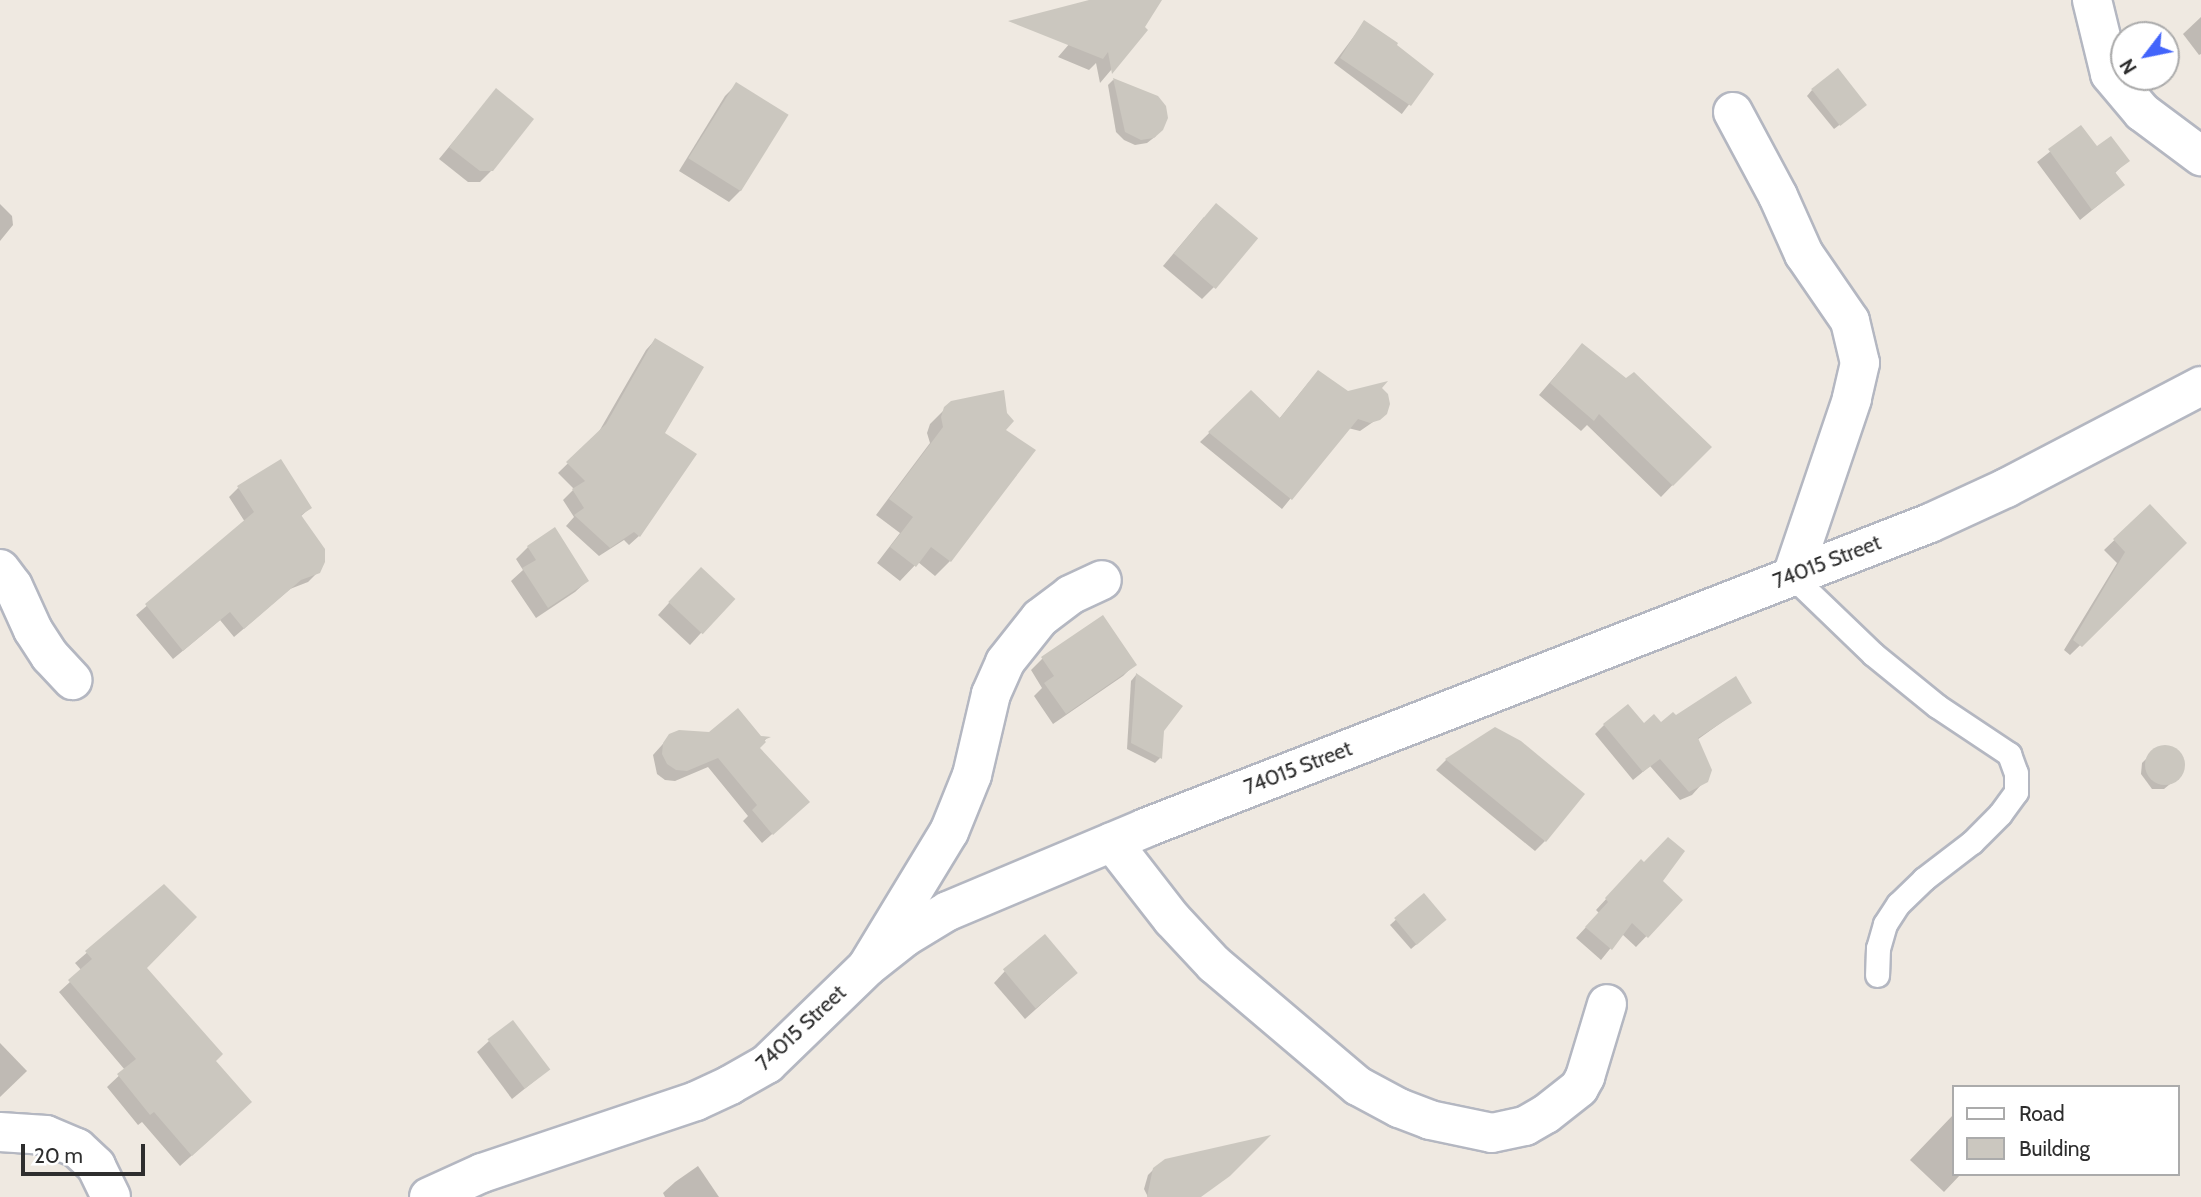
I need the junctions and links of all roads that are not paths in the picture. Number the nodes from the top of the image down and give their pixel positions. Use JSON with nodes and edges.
{"nodes":[{"id":1,"x":2092,"y":0,"type":"edge"},
{"id":2,"x":1733,"y":112,"type":"dead end"},
{"id":3,"x":2201,"y":156,"type":"edge"},
{"id":4,"x":2201,"y":386,"type":"edge"},
{"id":5,"x":0,"y":569,"type":"edge"},
{"id":6,"x":1792,"y":576,"type":"junction"},
{"id":7,"x":1102,"y":580,"type":"dead end"},
{"id":8,"x":72,"y":680,"type":"dead end"},
{"id":9,"x":1112,"y":842,"type":"junction"},
{"id":10,"x":867,"y":967,"type":"junction"},
{"id":11,"x":1877,"y":975,"type":"dead end"},
{"id":12,"x":1607,"y":1004,"type":"dead end"},
{"id":13,"x":0,"y":1132,"type":"edge"},
{"id":14,"x":111,"y":1197,"type":"edge"},
{"id":15,"x":429,"y":1197,"type":"edge"}],
"edges":[{"from":1,"to":3,"type":"street"},
{"from":2,"to":6,"type":"street"},
{"from":4,"to":6,"type":"street","name":"74015 Street"},
{"from":5,"to":8,"type":"street"},
{"from":6,"to":9,"type":"street","name":"74015 Street"},
{"from":6,"to":11,"type":"lane"},
{"from":7,"to":10,"type":"street"},
{"from":9,"to":10,"type":"street","name":"74015 Street"},
{"from":9,"to":12,"type":"street"},
{"from":10,"to":15,"type":"street","name":"74015 Street"},
{"from":13,"to":14,"type":"street"}]}
